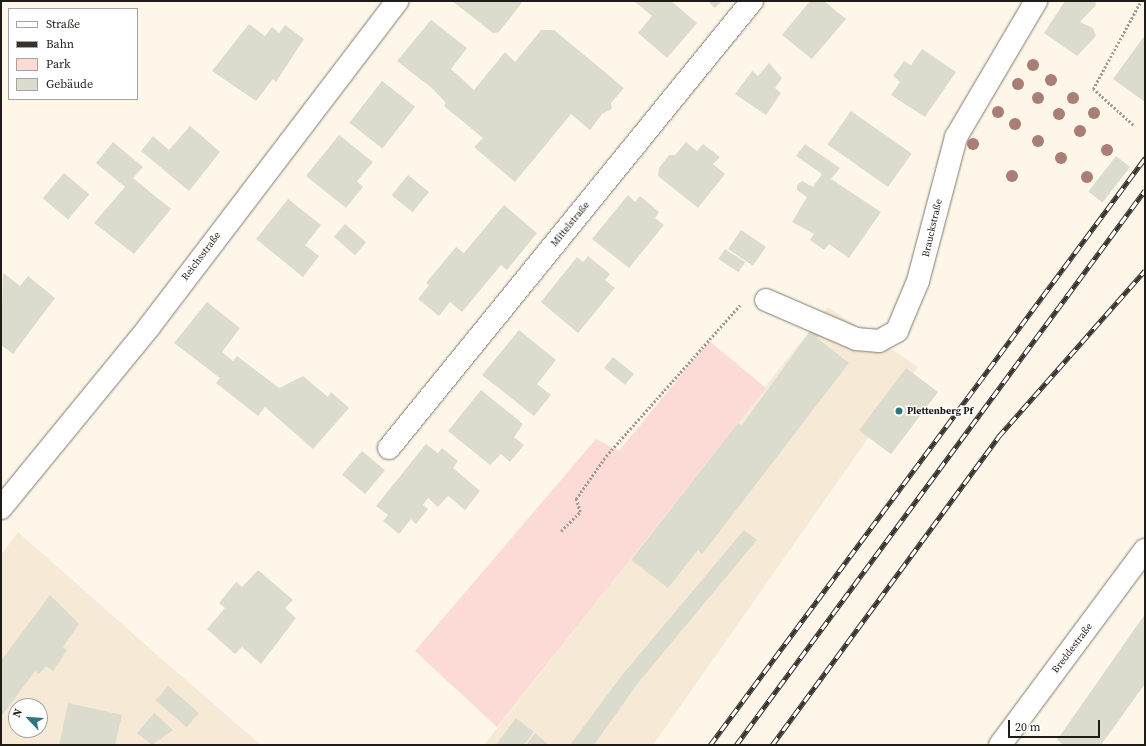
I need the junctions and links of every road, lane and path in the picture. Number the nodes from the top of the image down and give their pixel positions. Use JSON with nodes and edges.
{"nodes":[{"id":1,"x":397,"y":1,"type":"edge"},
{"id":2,"x":752,"y":1,"type":"edge"},
{"id":3,"x":1036,"y":1,"type":"edge"},
{"id":4,"x":1141,"y":1,"type":"edge"},
{"id":5,"x":1133,"y":126,"type":"dead end"},
{"id":6,"x":766,"y":300,"type":"joint"},
{"id":7,"x":390,"y":448,"type":"dead end"},
{"id":8,"x":1,"y":508,"type":"edge"},
{"id":9,"x":561,"y":531,"type":"dead end"},
{"id":10,"x":1145,"y":550,"type":"edge"},
{"id":11,"x":1000,"y":745,"type":"edge"}],
"edges":[{"from":1,"to":8,"type":"street","name":"Reichsstraße"},
{"from":2,"to":7,"type":"street","name":"Mittelstraße"},
{"from":3,"to":6,"type":"street","name":"Brauckstraße"},
{"from":4,"to":5,"type":"path"},
{"from":6,"to":9,"type":"path"},
{"from":10,"to":11,"type":"street","name":"Breddestraße"}]}
